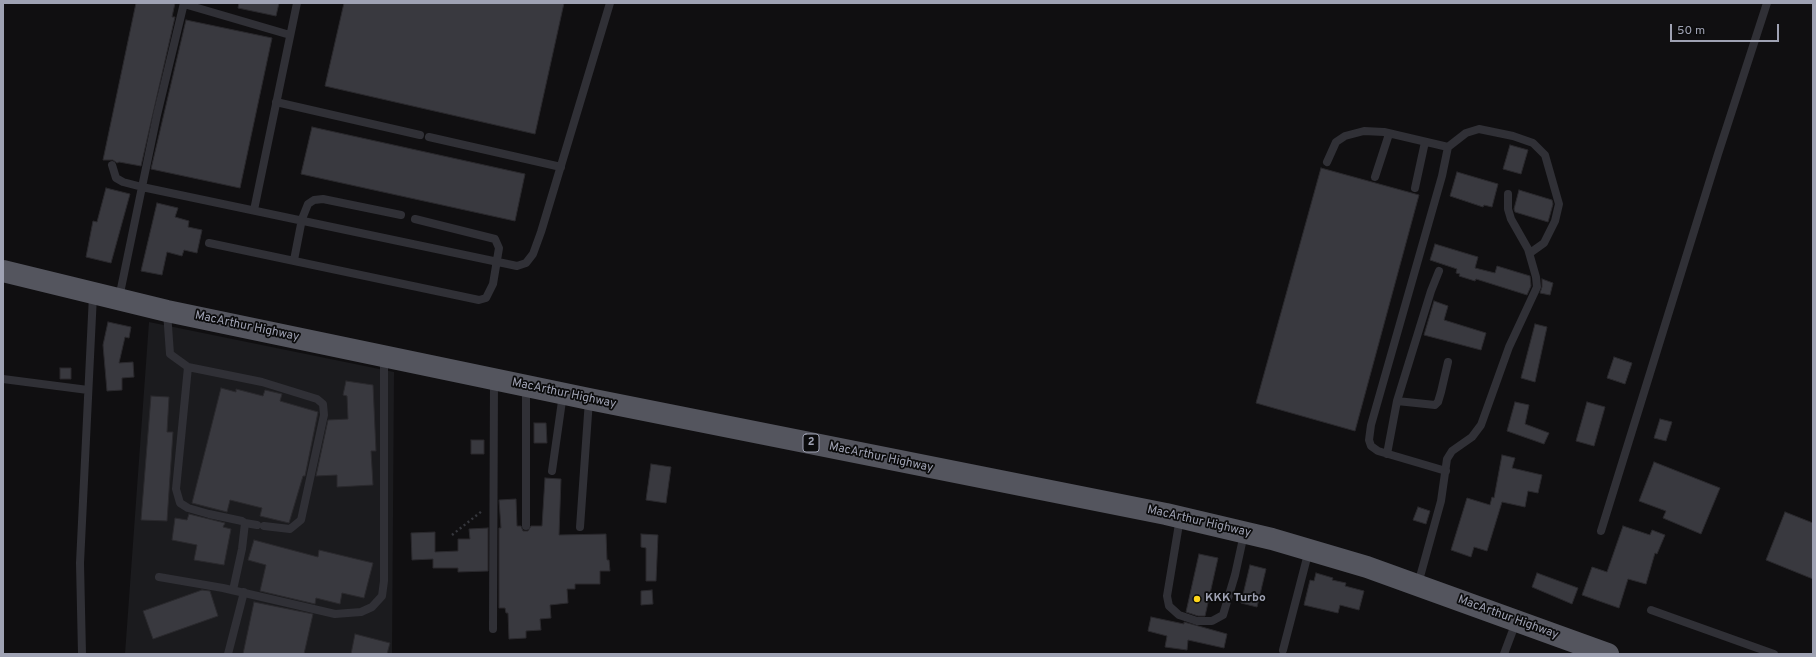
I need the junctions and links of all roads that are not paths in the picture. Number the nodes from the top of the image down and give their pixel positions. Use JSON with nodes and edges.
{"nodes":[{"id":1,"x":297,"y":3,"type":"edge"},
{"id":2,"x":610,"y":3,"type":"edge"},
{"id":3,"x":1767,"y":3,"type":"edge"},
{"id":4,"x":184,"y":4,"type":"edge"},
{"id":5,"x":290,"y":35,"type":"junction"},
{"id":6,"x":276,"y":102,"type":"junction"},
{"id":7,"x":1390,"y":134,"type":"junction"},
{"id":8,"x":420,"y":135,"type":"dead end"},
{"id":9,"x":429,"y":137,"type":"dead end"},
{"id":10,"x":1426,"y":142,"type":"junction"},
{"id":11,"x":1448,"y":147,"type":"junction"},
{"id":12,"x":1327,"y":162,"type":"dead end"},
{"id":13,"x":112,"y":165,"type":"dead end"},
{"id":14,"x":561,"y":167,"type":"junction"},
{"id":15,"x":1374,"y":177,"type":"dead end"},
{"id":16,"x":142,"y":187,"type":"junction"},
{"id":17,"x":1415,"y":188,"type":"dead end"},
{"id":18,"x":1508,"y":194,"type":"dead end"},
{"id":19,"x":254,"y":210,"type":"junction"},
{"id":20,"x":401,"y":215,"type":"dead end"},
{"id":21,"x":302,"y":219,"type":"junction"},
{"id":22,"x":415,"y":219,"type":"dead end"},
{"id":23,"x":210,"y":243,"type":"dead end"},
{"id":24,"x":1530,"y":254,"type":"junction"},
{"id":25,"x":294,"y":260,"type":"junction"},
{"id":26,"x":497,"y":262,"type":"junction"},
{"id":27,"x":3,"y":271,"type":"edge"},
{"id":28,"x":1439,"y":271,"type":"dead end"},
{"id":29,"x":94,"y":292,"type":"junction"},
{"id":30,"x":119,"y":298,"type":"junction"},
{"id":31,"x":167,"y":311,"type":"junction"},
{"id":32,"x":384,"y":356,"type":"junction"},
{"id":33,"x":1448,"y":362,"type":"dead end"},
{"id":34,"x":188,"y":367,"type":"junction"},
{"id":35,"x":3,"y":379,"type":"edge"},
{"id":36,"x":494,"y":379,"type":"junction"},
{"id":37,"x":526,"y":386,"type":"junction"},
{"id":38,"x":88,"y":390,"type":"junction"},
{"id":39,"x":563,"y":393,"type":"junction"},
{"id":40,"x":589,"y":399,"type":"junction"},
{"id":41,"x":1397,"y":401,"type":"junction"},
{"id":42,"x":1387,"y":454,"type":"junction"},
{"id":43,"x":552,"y":471,"type":"dead end"},
{"id":44,"x":1446,"y":472,"type":"junction"},
{"id":45,"x":1180,"y":517,"type":"junction"},
{"id":46,"x":245,"y":524,"type":"junction"},
{"id":47,"x":526,"y":526,"type":"dead end"},
{"id":48,"x":580,"y":527,"type":"dead end"},
{"id":49,"x":1601,"y":531,"type":"dead end"},
{"id":50,"x":1244,"y":533,"type":"junction"},
{"id":51,"x":1309,"y":550,"type":"junction"},
{"id":52,"x":159,"y":577,"type":"dead end"},
{"id":53,"x":1417,"y":585,"type":"junction"},
{"id":54,"x":233,"y":590,"type":"junction"},
{"id":55,"x":244,"y":592,"type":"junction"},
{"id":56,"x":1651,"y":610,"type":"dead end"},
{"id":57,"x":1516,"y":622,"type":"junction"},
{"id":58,"x":493,"y":629,"type":"dead end"},
{"id":59,"x":1283,"y":650,"type":"dead end"},
{"id":60,"x":82,"y":654,"type":"edge"},
{"id":61,"x":228,"y":654,"type":"edge"},
{"id":62,"x":1504,"y":654,"type":"edge"},
{"id":63,"x":1608,"y":654,"type":"edge"},
{"id":64,"x":1774,"y":654,"type":"edge"}],
"edges":[{"from":1,"to":5,"type":"lane"},
{"from":2,"to":14,"type":"lane"},
{"from":3,"to":49,"type":"lane"},
{"from":4,"to":5,"type":"lane"},
{"from":4,"to":16,"type":"lane"},
{"from":5,"to":6,"type":"lane"},
{"from":6,"to":8,"type":"lane"},
{"from":6,"to":19,"type":"lane"},
{"from":7,"to":10,"type":"lane"},
{"from":7,"to":12,"type":"lane"},
{"from":7,"to":15,"type":"lane"},
{"from":9,"to":14,"type":"lane"},
{"from":10,"to":11,"type":"lane"},
{"from":10,"to":17,"type":"lane"},
{"from":11,"to":24,"type":"lane"},
{"from":11,"to":42,"type":"lane"},
{"from":13,"to":16,"type":"lane"},
{"from":14,"to":26,"type":"lane"},
{"from":16,"to":19,"type":"lane"},
{"from":16,"to":30,"type":"lane"},
{"from":18,"to":24,"type":"lane"},
{"from":19,"to":21,"type":"lane"},
{"from":20,"to":21,"type":"lane"},
{"from":21,"to":25,"type":"lane"},
{"from":21,"to":26,"type":"lane"},
{"from":22,"to":26,"type":"lane"},
{"from":23,"to":25,"type":"lane"},
{"from":24,"to":44,"type":"lane"},
{"from":25,"to":26,"type":"lane"},
{"from":27,"to":29,"type":"highway","name":"MacArthur Highway","number":"2"},
{"from":28,"to":41,"type":"lane"},
{"from":29,"to":30,"type":"highway","name":"MacArthur Highway","number":"2"},
{"from":29,"to":38,"type":"lane"},
{"from":30,"to":31,"type":"highway","name":"MacArthur Highway","number":"2"},
{"from":31,"to":32,"type":"highway","name":"MacArthur Highway","number":"2"},
{"from":31,"to":34,"type":"lane"},
{"from":32,"to":36,"type":"highway","name":"MacArthur Highway","number":"2"},
{"from":32,"to":55,"type":"lane"},
{"from":33,"to":41,"type":"lane"},
{"from":34,"to":46,"type":"lane"},
{"from":34,"to":46,"type":"lane"},
{"from":35,"to":38,"type":"lane"},
{"from":36,"to":37,"type":"highway","name":"MacArthur Highway","number":"2"},
{"from":36,"to":58,"type":"lane"},
{"from":37,"to":39,"type":"highway","name":"MacArthur Highway","number":"2"},
{"from":37,"to":47,"type":"lane"},
{"from":38,"to":60,"type":"lane"},
{"from":39,"to":40,"type":"highway","name":"MacArthur Highway","number":"2"},
{"from":39,"to":43,"type":"lane"},
{"from":40,"to":45,"type":"highway","name":"MacArthur Highway","number":"2"},
{"from":40,"to":48,"type":"lane"},
{"from":41,"to":42,"type":"lane"},
{"from":42,"to":44,"type":"lane"},
{"from":44,"to":53,"type":"lane"},
{"from":45,"to":50,"type":"highway","name":"MacArthur Highway","number":"2"},
{"from":45,"to":50,"type":"lane"},
{"from":46,"to":54,"type":"lane"},
{"from":50,"to":51,"type":"highway","name":"MacArthur Highway","number":"2"},
{"from":51,"to":53,"type":"highway","name":"MacArthur Highway","number":"2"},
{"from":51,"to":59,"type":"lane"},
{"from":52,"to":54,"type":"lane"},
{"from":53,"to":57,"type":"highway","name":"MacArthur Highway","number":"2"},
{"from":54,"to":55,"type":"lane"},
{"from":55,"to":61,"type":"lane"},
{"from":56,"to":64,"type":"lane"},
{"from":57,"to":62,"type":"lane"},
{"from":57,"to":63,"type":"highway","name":"MacArthur Highway","number":"2"}]}
